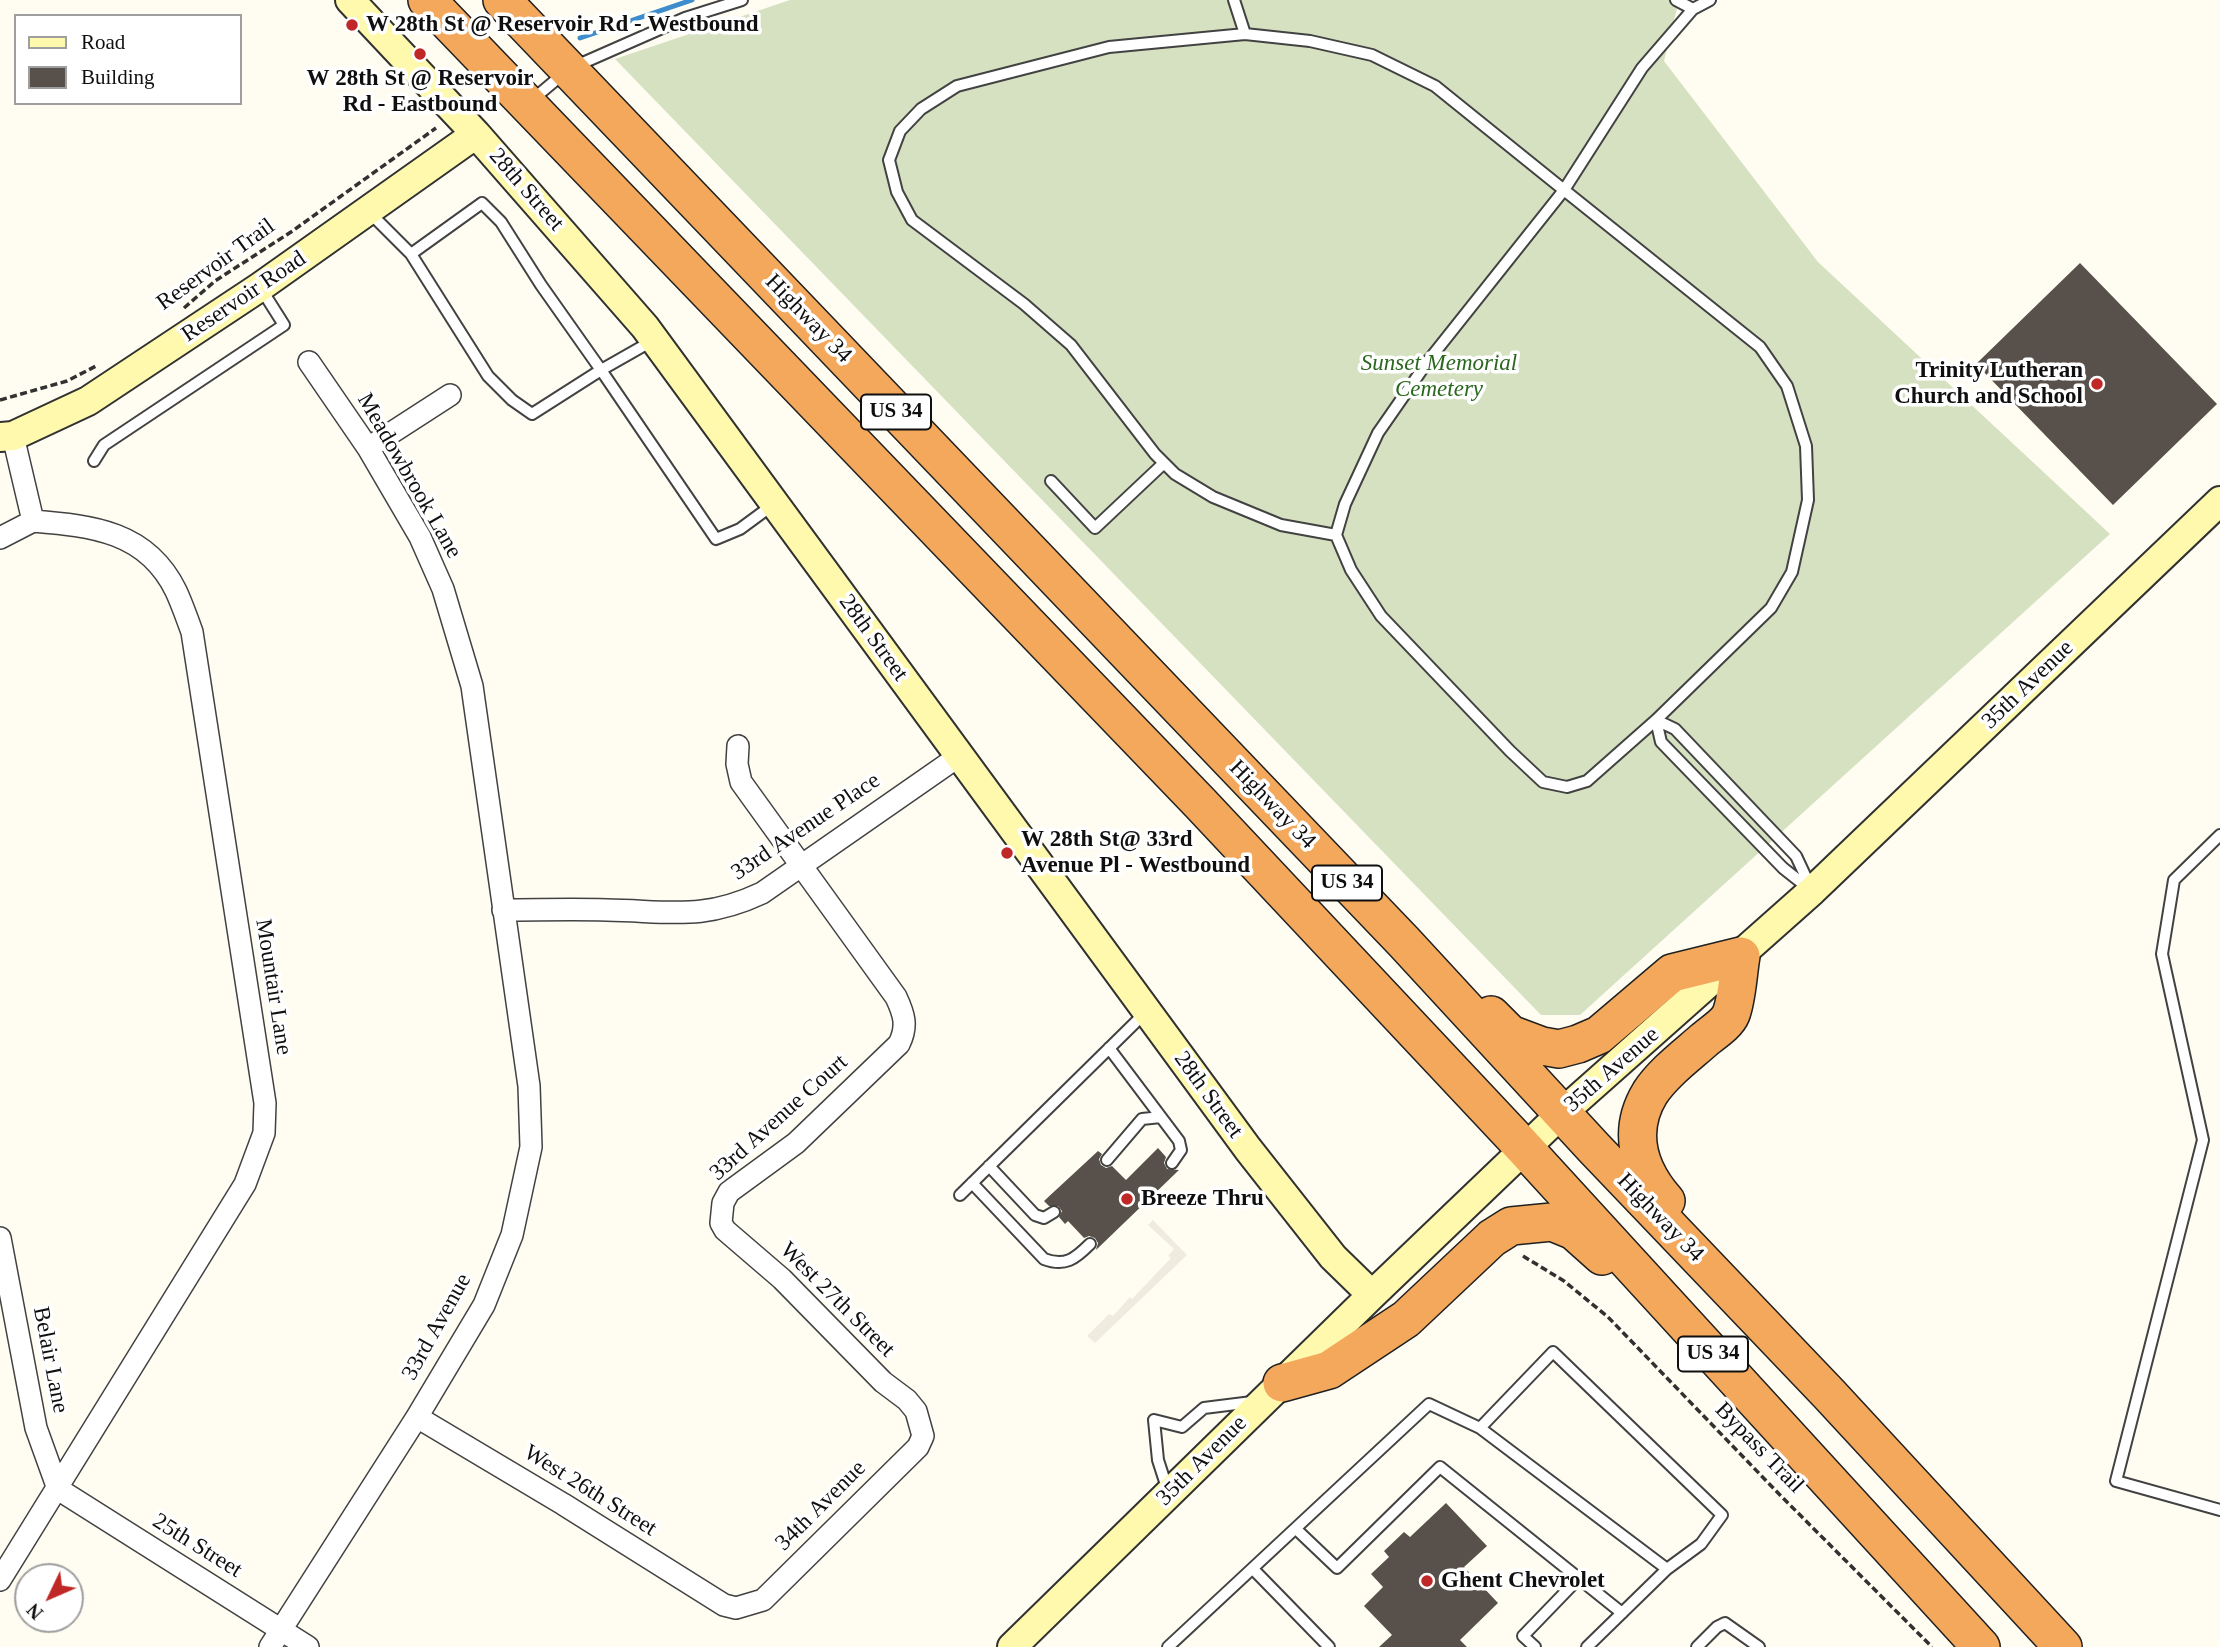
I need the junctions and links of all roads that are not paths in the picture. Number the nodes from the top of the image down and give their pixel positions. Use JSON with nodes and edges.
{"nodes":[{"id":1,"x":350,"y":0,"type":"edge"},
{"id":2,"x":427,"y":0,"type":"edge"},
{"id":3,"x":502,"y":0,"type":"edge"},
{"id":4,"x":742,"y":0,"type":"edge"},
{"id":5,"x":1234,"y":0,"type":"edge"},
{"id":6,"x":1676,"y":0,"type":"edge"},
{"id":7,"x":1710,"y":0,"type":"edge"},
{"id":8,"x":1693,"y":9,"type":"junction"},
{"id":9,"x":1245,"y":34,"type":"junction"},
{"id":10,"x":569,"y":69,"type":"junction"},
{"id":11,"x":527,"y":104,"type":"junction"},
{"id":12,"x":476,"y":134,"type":"junction"},
{"id":13,"x":1564,"y":190,"type":"junction"},
{"id":14,"x":369,"y":212,"type":"junction"},
{"id":15,"x":411,"y":254,"type":"junction"},
{"id":16,"x":260,"y":287,"type":"junction"},
{"id":17,"x":654,"y":339,"type":"junction"},
{"id":18,"x":309,"y":362,"type":"dead end"},
{"id":19,"x":601,"y":370,"type":"junction"},
{"id":20,"x":450,"y":395,"type":"dead end"},
{"id":21,"x":6,"y":436,"type":"edge"},
{"id":22,"x":368,"y":448,"type":"junction"},
{"id":23,"x":94,"y":461,"type":"dead end"},
{"id":24,"x":1164,"y":463,"type":"junction"},
{"id":25,"x":1051,"y":481,"type":"dead end"},
{"id":26,"x":2220,"y":501,"type":"edge"},
{"id":27,"x":774,"y":504,"type":"junction"},
{"id":28,"x":33,"y":521,"type":"junction"},
{"id":29,"x":1336,"y":535,"type":"junction"},
{"id":30,"x":0,"y":538,"type":"edge"},
{"id":31,"x":1656,"y":720,"type":"junction"},
{"id":32,"x":738,"y":746,"type":"dead end"},
{"id":33,"x":959,"y":756,"type":"junction"},
{"id":34,"x":2220,"y":835,"type":"edge"},
{"id":35,"x":802,"y":866,"type":"junction"},
{"id":36,"x":1812,"y":891,"type":"junction"},
{"id":37,"x":503,"y":910,"type":"junction"},
{"id":38,"x":1404,"y":942,"type":"junction"},
{"id":39,"x":1741,"y":956,"type":"junction"},
{"id":40,"x":1147,"y":1011,"type":"junction"},
{"id":41,"x":1109,"y":1048,"type":"junction"},
{"id":42,"x":1562,"y":1113,"type":"junction"},
{"id":43,"x":1161,"y":1117,"type":"junction"},
{"id":44,"x":1525,"y":1149,"type":"junction"},
{"id":45,"x":1107,"y":1160,"type":"dead end"},
{"id":46,"x":1172,"y":1163,"type":"dead end"},
{"id":47,"x":989,"y":1166,"type":"junction"},
{"id":48,"x":972,"y":1183,"type":"junction"},
{"id":49,"x":960,"y":1195,"type":"dead end"},
{"id":50,"x":1054,"y":1212,"type":"dead end"},
{"id":51,"x":721,"y":1213,"type":"joint"},
{"id":52,"x":0,"y":1238,"type":"edge"},
{"id":53,"x":1090,"y":1244,"type":"dead end"},
{"id":54,"x":1372,"y":1295,"type":"junction"},
{"id":55,"x":1273,"y":1392,"type":"junction"},
{"id":56,"x":1829,"y":1394,"type":"junction"},
{"id":57,"x":416,"y":1417,"type":"junction"},
{"id":58,"x":921,"y":1423,"type":"joint"},
{"id":59,"x":1480,"y":1428,"type":"junction"},
{"id":60,"x":58,"y":1489,"type":"junction"},
{"id":61,"x":1169,"y":1494,"type":"junction"},
{"id":62,"x":2220,"y":1510,"type":"edge"},
{"id":63,"x":1296,"y":1529,"type":"junction"},
{"id":64,"x":1901,"y":1559,"type":"junction"},
{"id":65,"x":1253,"y":1569,"type":"junction"},
{"id":66,"x":1667,"y":1569,"type":"junction"},
{"id":67,"x":1579,"y":1578,"type":"junction"},
{"id":68,"x":0,"y":1580,"type":"edge"},
{"id":69,"x":736,"y":1608,"type":"joint"},
{"id":70,"x":1622,"y":1613,"type":"junction"},
{"id":71,"x":276,"y":1639,"type":"edge"},
{"id":72,"x":1754,"y":1646,"type":"edge"},
{"id":73,"x":308,"y":1647,"type":"edge"},
{"id":74,"x":1012,"y":1647,"type":"edge"},
{"id":75,"x":1168,"y":1647,"type":"edge"},
{"id":76,"x":1329,"y":1647,"type":"edge"},
{"id":77,"x":1535,"y":1647,"type":"edge"},
{"id":78,"x":1587,"y":1647,"type":"edge"},
{"id":79,"x":1697,"y":1647,"type":"edge"},
{"id":80,"x":1981,"y":1647,"type":"edge"},
{"id":81,"x":2063,"y":1647,"type":"edge"}],
"edges":[{"from":1,"to":12,"type":"street","name":"28th Street"},
{"from":2,"to":11,"type":"highway","number":"US 34"},
{"from":3,"to":10,"type":"highway","name":"Highway 34","number":"US 34"},
{"from":4,"to":10,"type":"lane"},
{"from":5,"to":9,"type":"lane"},
{"from":6,"to":8,"type":"lane"},
{"from":7,"to":8,"type":"lane"},
{"from":8,"to":13,"type":"lane"},
{"from":9,"to":13,"type":"lane"},
{"from":9,"to":24,"type":"lane"},
{"from":10,"to":11,"type":"lane"},
{"from":10,"to":38,"type":"highway","name":"Highway 34","number":"US 34"},
{"from":11,"to":44,"type":"highway","number":"US 34"},
{"from":12,"to":14,"type":"street","name":"Reservoir Road"},
{"from":12,"to":17,"type":"street","name":"28th Street"},
{"from":13,"to":29,"type":"lane"},
{"from":13,"to":31,"type":"lane"},
{"from":14,"to":15,"type":"lane"},
{"from":14,"to":16,"type":"street","name":"Reservoir Road"},
{"from":15,"to":19,"type":"lane"},
{"from":15,"to":19,"type":"lane"},
{"from":16,"to":21,"type":"street","name":"Reservoir Road"},
{"from":16,"to":23,"type":"lane"},
{"from":17,"to":19,"type":"lane"},
{"from":17,"to":27,"type":"street","name":"28th Street"},
{"from":18,"to":22,"type":"street","name":"Meadowbrook Lane"},
{"from":19,"to":27,"type":"lane"},
{"from":20,"to":22,"type":"street"},
{"from":21,"to":28,"type":"street"},
{"from":22,"to":37,"type":"street","name":"Meadowbrook Lane"},
{"from":24,"to":25,"type":"lane"},
{"from":24,"to":29,"type":"lane"},
{"from":26,"to":36,"type":"street","name":"35th Avenue"},
{"from":27,"to":33,"type":"street","name":"28th Street"},
{"from":28,"to":30,"type":"street"},
{"from":28,"to":60,"type":"street","name":"Mountair Lane"},
{"from":29,"to":31,"type":"lane"},
{"from":31,"to":36,"type":"lane"},
{"from":31,"to":36,"type":"lane"},
{"from":32,"to":35,"type":"street"},
{"from":33,"to":35,"type":"street","name":"33rd Avenue Place"},
{"from":33,"to":40,"type":"street","name":"28th Street"},
{"from":34,"to":62,"type":"lane"},
{"from":35,"to":37,"type":"street","name":"33rd Avenue Place"},
{"from":35,"to":51,"type":"street","name":"33rd Avenue Court"},
{"from":36,"to":39,"type":"street","name":"35th Avenue"},
{"from":37,"to":57,"type":"street","name":"33rd Avenue"},
{"from":38,"to":39,"type":"highway"},
{"from":38,"to":42,"type":"highway","name":"Highway 34","number":"US 34"},
{"from":39,"to":42,"type":"street","name":"35th Avenue"},
{"from":39,"to":56,"type":"highway"},
{"from":40,"to":41,"type":"lane"},
{"from":40,"to":54,"type":"street","name":"28th Street"},
{"from":41,"to":43,"type":"lane"},
{"from":41,"to":47,"type":"lane"},
{"from":42,"to":44,"type":"street","name":"35th Avenue"},
{"from":42,"to":56,"type":"highway","name":"Highway 34","number":"US 34"},
{"from":43,"to":45,"type":"lane"},
{"from":43,"to":46,"type":"lane"},
{"from":44,"to":54,"type":"street","name":"35th Avenue"},
{"from":44,"to":64,"type":"highway","number":"US 34"},
{"from":47,"to":48,"type":"lane"},
{"from":47,"to":50,"type":"lane"},
{"from":48,"to":49,"type":"lane"},
{"from":48,"to":53,"type":"lane"},
{"from":51,"to":58,"type":"street","name":"West 27th Street"},
{"from":52,"to":60,"type":"street","name":"Belair Lane"},
{"from":54,"to":55,"type":"street","name":"35th Avenue"},
{"from":55,"to":61,"type":"street","name":"35th Avenue"},
{"from":55,"to":61,"type":"lane"},
{"from":55,"to":64,"type":"highway"},
{"from":56,"to":81,"type":"highway","name":"Highway 34","number":"US 34"},
{"from":57,"to":69,"type":"street","name":"West 26th Street"},
{"from":57,"to":71,"type":"street","name":"33rd Avenue"},
{"from":58,"to":69,"type":"street","name":"34th Avenue"},
{"from":59,"to":63,"type":"lane"},
{"from":59,"to":66,"type":"lane"},
{"from":59,"to":66,"type":"lane"},
{"from":60,"to":68,"type":"street","name":"Mountair Lane"},
{"from":60,"to":71,"type":"street","name":"25th Street"},
{"from":61,"to":74,"type":"street","name":"35th Avenue"},
{"from":63,"to":65,"type":"lane"},
{"from":63,"to":67,"type":"lane"},
{"from":64,"to":80,"type":"highway","number":"US 34"},
{"from":65,"to":75,"type":"lane"},
{"from":65,"to":76,"type":"lane"},
{"from":66,"to":70,"type":"lane"},
{"from":67,"to":70,"type":"lane"},
{"from":67,"to":77,"type":"lane"},
{"from":70,"to":78,"type":"lane"},
{"from":71,"to":73,"type":"street","name":"25th Street"},
{"from":72,"to":79,"type":"lane"}]}
